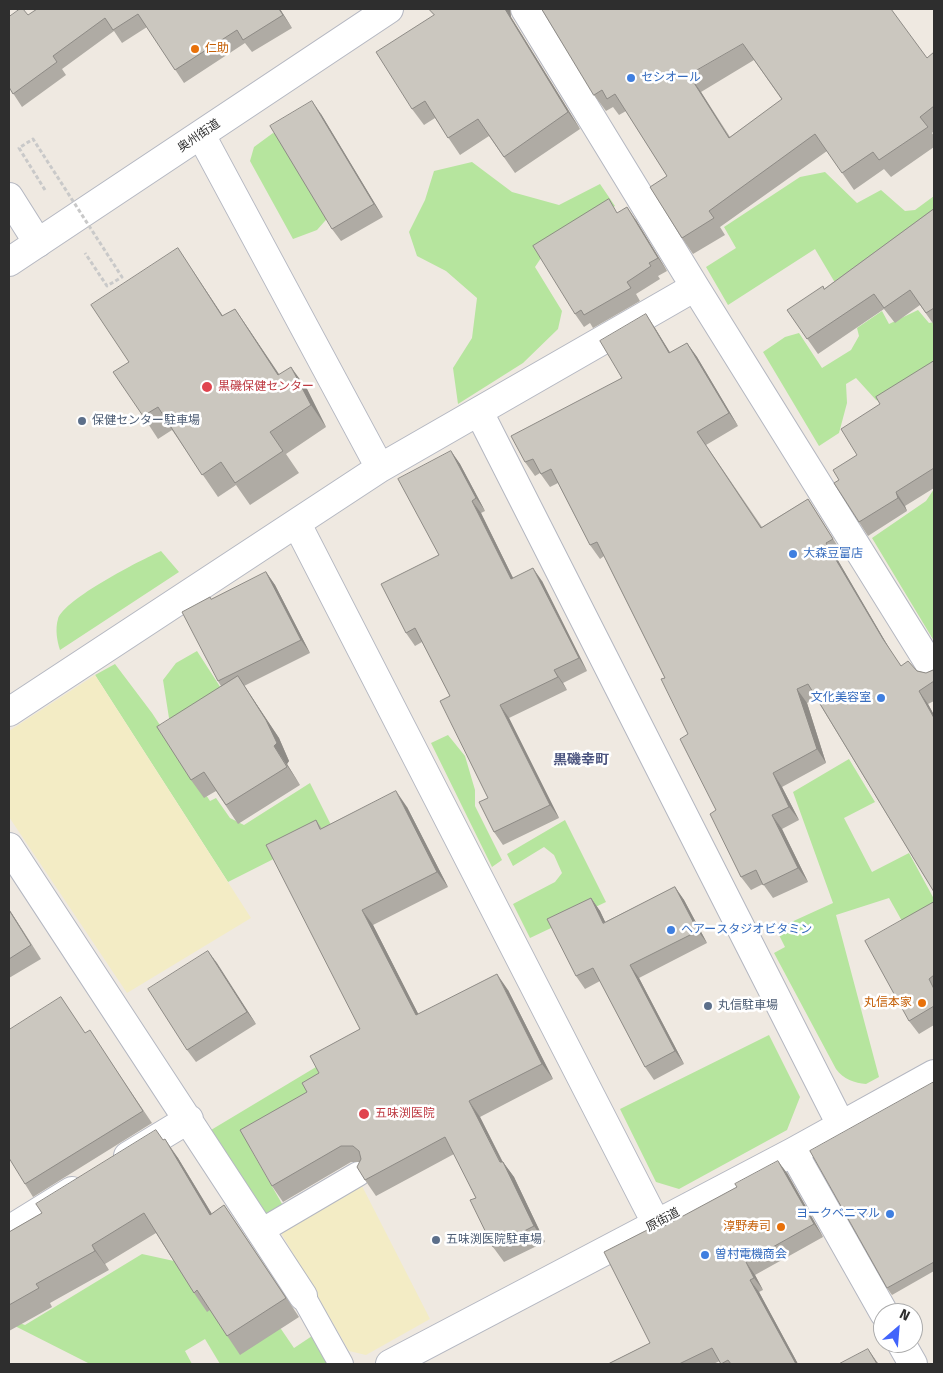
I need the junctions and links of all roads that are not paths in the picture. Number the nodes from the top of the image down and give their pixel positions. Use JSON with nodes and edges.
{"nodes":[{"id":1,"x":389,"y":9,"type":"edge"},
{"id":2,"x":525,"y":9,"type":"edge"},
{"id":3,"x":201,"y":135,"type":"junction"},
{"id":4,"x":9,"y":197,"type":"edge"},
{"id":5,"x":38,"y":243,"type":"junction"},
{"id":6,"x":9,"y":262,"type":"edge"},
{"id":7,"x":695,"y":287,"type":"junction"},
{"id":8,"x":479,"y":412,"type":"junction"},
{"id":9,"x":380,"y":468,"type":"junction"},
{"id":10,"x":297,"y":524,"type":"junction"},
{"id":11,"x":934,"y":671,"type":"edge"},
{"id":12,"x":9,"y":712,"type":"edge"},
{"id":13,"x":9,"y":847,"type":"edge"},
{"id":14,"x":934,"y":1074,"type":"edge"},
{"id":15,"x":189,"y":1119,"type":"junction"},
{"id":16,"x":841,"y":1125,"type":"junction"},
{"id":17,"x":793,"y":1152,"type":"junction"},
{"id":18,"x":358,"y":1174,"type":"edge"},
{"id":19,"x":656,"y":1223,"type":"junction"},
{"id":20,"x":9,"y":1230,"type":"edge"},
{"id":21,"x":260,"y":1231,"type":"junction"},
{"id":22,"x":303,"y":1296,"type":"joint"},
{"id":23,"x":878,"y":1303,"type":"edge"},
{"id":24,"x":907,"y":1353,"type":"edge"},
{"id":25,"x":342,"y":1364,"type":"edge"},
{"id":26,"x":390,"y":1364,"type":"edge"},
{"id":27,"x":913,"y":1364,"type":"edge"}],
"edges":[{"from":1,"to":3,"type":"street","name":"奥州街道"},
{"from":2,"to":7,"type":"street"},
{"from":3,"to":5,"type":"street","name":"奥州街道"},
{"from":3,"to":9,"type":"street"},
{"from":4,"to":5,"type":"street"},
{"from":5,"to":6,"type":"street","name":"奥州街道"},
{"from":7,"to":8,"type":"street"},
{"from":7,"to":11,"type":"street"},
{"from":8,"to":9,"type":"street"},
{"from":8,"to":16,"type":"street"},
{"from":9,"to":10,"type":"street"},
{"from":10,"to":12,"type":"street"},
{"from":10,"to":19,"type":"street"},
{"from":13,"to":15,"type":"street"},
{"from":14,"to":16,"type":"street","name":"原街道"},
{"from":15,"to":20,"type":"street"},
{"from":15,"to":21,"type":"street"},
{"from":16,"to":17,"type":"street","name":"原街道"},
{"from":17,"to":19,"type":"street","name":"原街道"},
{"from":17,"to":23,"type":"street"},
{"from":18,"to":21,"type":"lane"},
{"from":19,"to":26,"type":"street","name":"原街道"},
{"from":21,"to":22,"type":"street"},
{"from":22,"to":25,"type":"lane"},
{"from":24,"to":27,"type":"street"}]}
